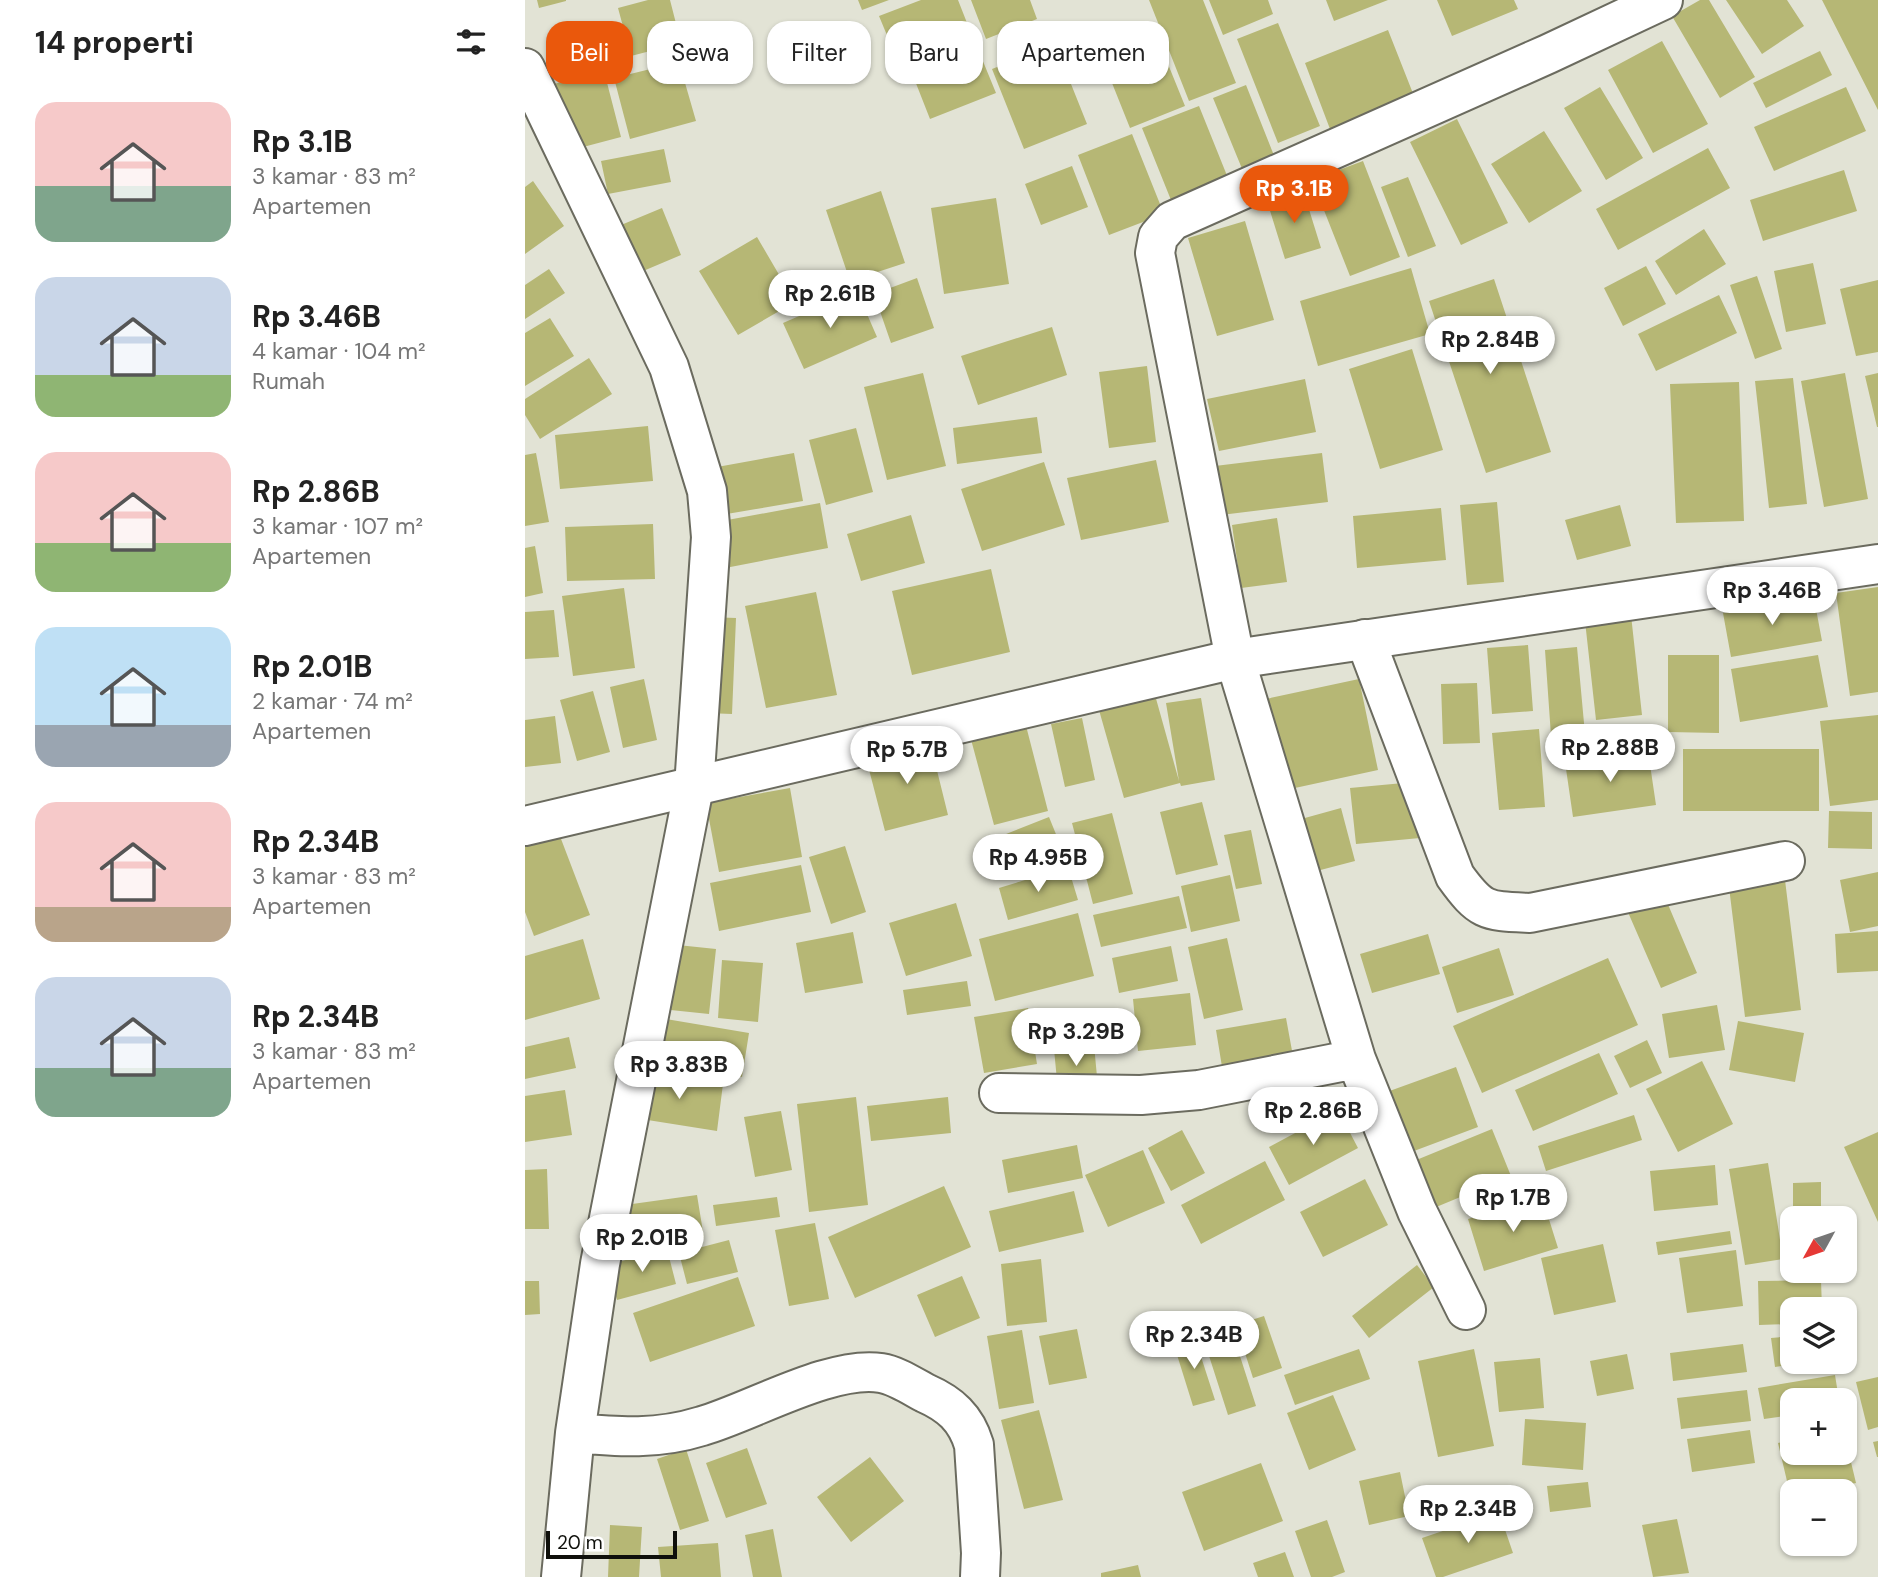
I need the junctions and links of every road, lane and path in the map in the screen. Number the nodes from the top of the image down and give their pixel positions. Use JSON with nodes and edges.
{"nodes":[{"id":1,"x":1664,"y":0,"type":"edge"},
{"id":2,"x":525,"y":68,"type":"edge"},
{"id":3,"x":1878,"y":564,"type":"edge"},
{"id":4,"x":1365,"y":639,"type":"junction"},
{"id":5,"x":1235,"y":659,"type":"junction"},
{"id":6,"x":694,"y":787,"type":"junction"},
{"id":7,"x":525,"y":826,"type":"edge"},
{"id":8,"x":1785,"y":861,"type":"dead end"},
{"id":9,"x":1356,"y":1059,"type":"junction"},
{"id":10,"x":999,"y":1093,"type":"dead end"},
{"id":11,"x":1466,"y":1310,"type":"dead end"},
{"id":12,"x":575,"y":1433,"type":"junction"},
{"id":13,"x":561,"y":1577,"type":"edge"},
{"id":14,"x":980,"y":1577,"type":"edge"}],
"edges":[{"from":1,"to":5,"type":"street"},
{"from":2,"to":6,"type":"street"},
{"from":3,"to":4,"type":"street"},
{"from":4,"to":5,"type":"street"},
{"from":4,"to":8,"type":"street"},
{"from":5,"to":6,"type":"street"},
{"from":5,"to":9,"type":"street"},
{"from":6,"to":7,"type":"street"},
{"from":6,"to":12,"type":"street"},
{"from":9,"to":10,"type":"street"},
{"from":9,"to":11,"type":"street"},
{"from":12,"to":13,"type":"street"},
{"from":12,"to":14,"type":"street"}]}
